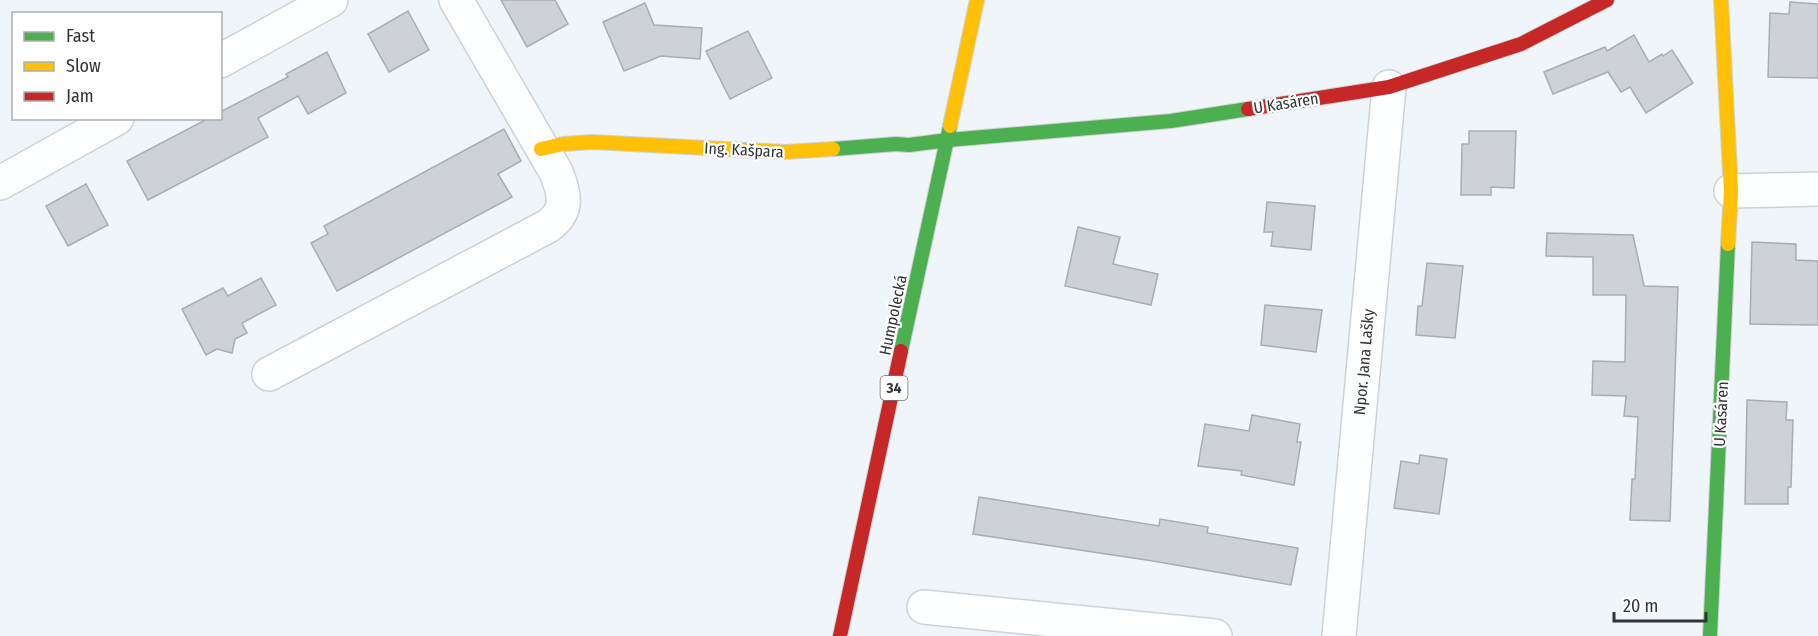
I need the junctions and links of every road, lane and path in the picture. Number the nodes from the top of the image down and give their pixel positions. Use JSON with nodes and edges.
{"nodes":[{"id":1,"x":331,"y":0,"type":"edge"},
{"id":2,"x":456,"y":0,"type":"edge"},
{"id":3,"x":977,"y":0,"type":"edge"},
{"id":4,"x":1607,"y":0,"type":"edge"},
{"id":5,"x":1721,"y":0,"type":"edge"},
{"id":6,"x":222,"y":60,"type":"edge"},
{"id":7,"x":1389,"y":87,"type":"junction"},
{"id":8,"x":113,"y":120,"type":"edge"},
{"id":9,"x":948,"y":140,"type":"junction"},
{"id":10,"x":541,"y":149,"type":"junction"},
{"id":11,"x":0,"y":183,"type":"edge"},
{"id":12,"x":1818,"y":189,"type":"edge"},
{"id":13,"x":1731,"y":191,"type":"junction"},
{"id":14,"x":269,"y":374,"type":"dead end"},
{"id":15,"x":924,"y":607,"type":"dead end"},
{"id":16,"x":840,"y":636,"type":"edge"},
{"id":17,"x":1215,"y":636,"type":"edge"},
{"id":18,"x":1339,"y":636,"type":"edge"},
{"id":19,"x":1710,"y":636,"type":"edge"}],
"edges":[{"from":1,"to":6,"type":"street"},
{"from":2,"to":10,"type":"street"},
{"from":3,"to":9,"type":"street","name":"Humpolecká","number":"34"},
{"from":4,"to":7,"type":"street","name":"U Kasáren"},
{"from":5,"to":13,"type":"street","name":"U Kasáren"},
{"from":7,"to":9,"type":"street","name":"U Kasáren"},
{"from":7,"to":18,"type":"street","name":"Npor. Jana Lašky"},
{"from":8,"to":11,"type":"street"},
{"from":9,"to":10,"type":"street","name":"Ing. Kašpara"},
{"from":9,"to":16,"type":"street","name":"Humpolecká","number":"34"},
{"from":10,"to":14,"type":"street"},
{"from":12,"to":13,"type":"street"},
{"from":13,"to":19,"type":"street","name":"U Kasáren"},
{"from":15,"to":17,"type":"street"}]}
